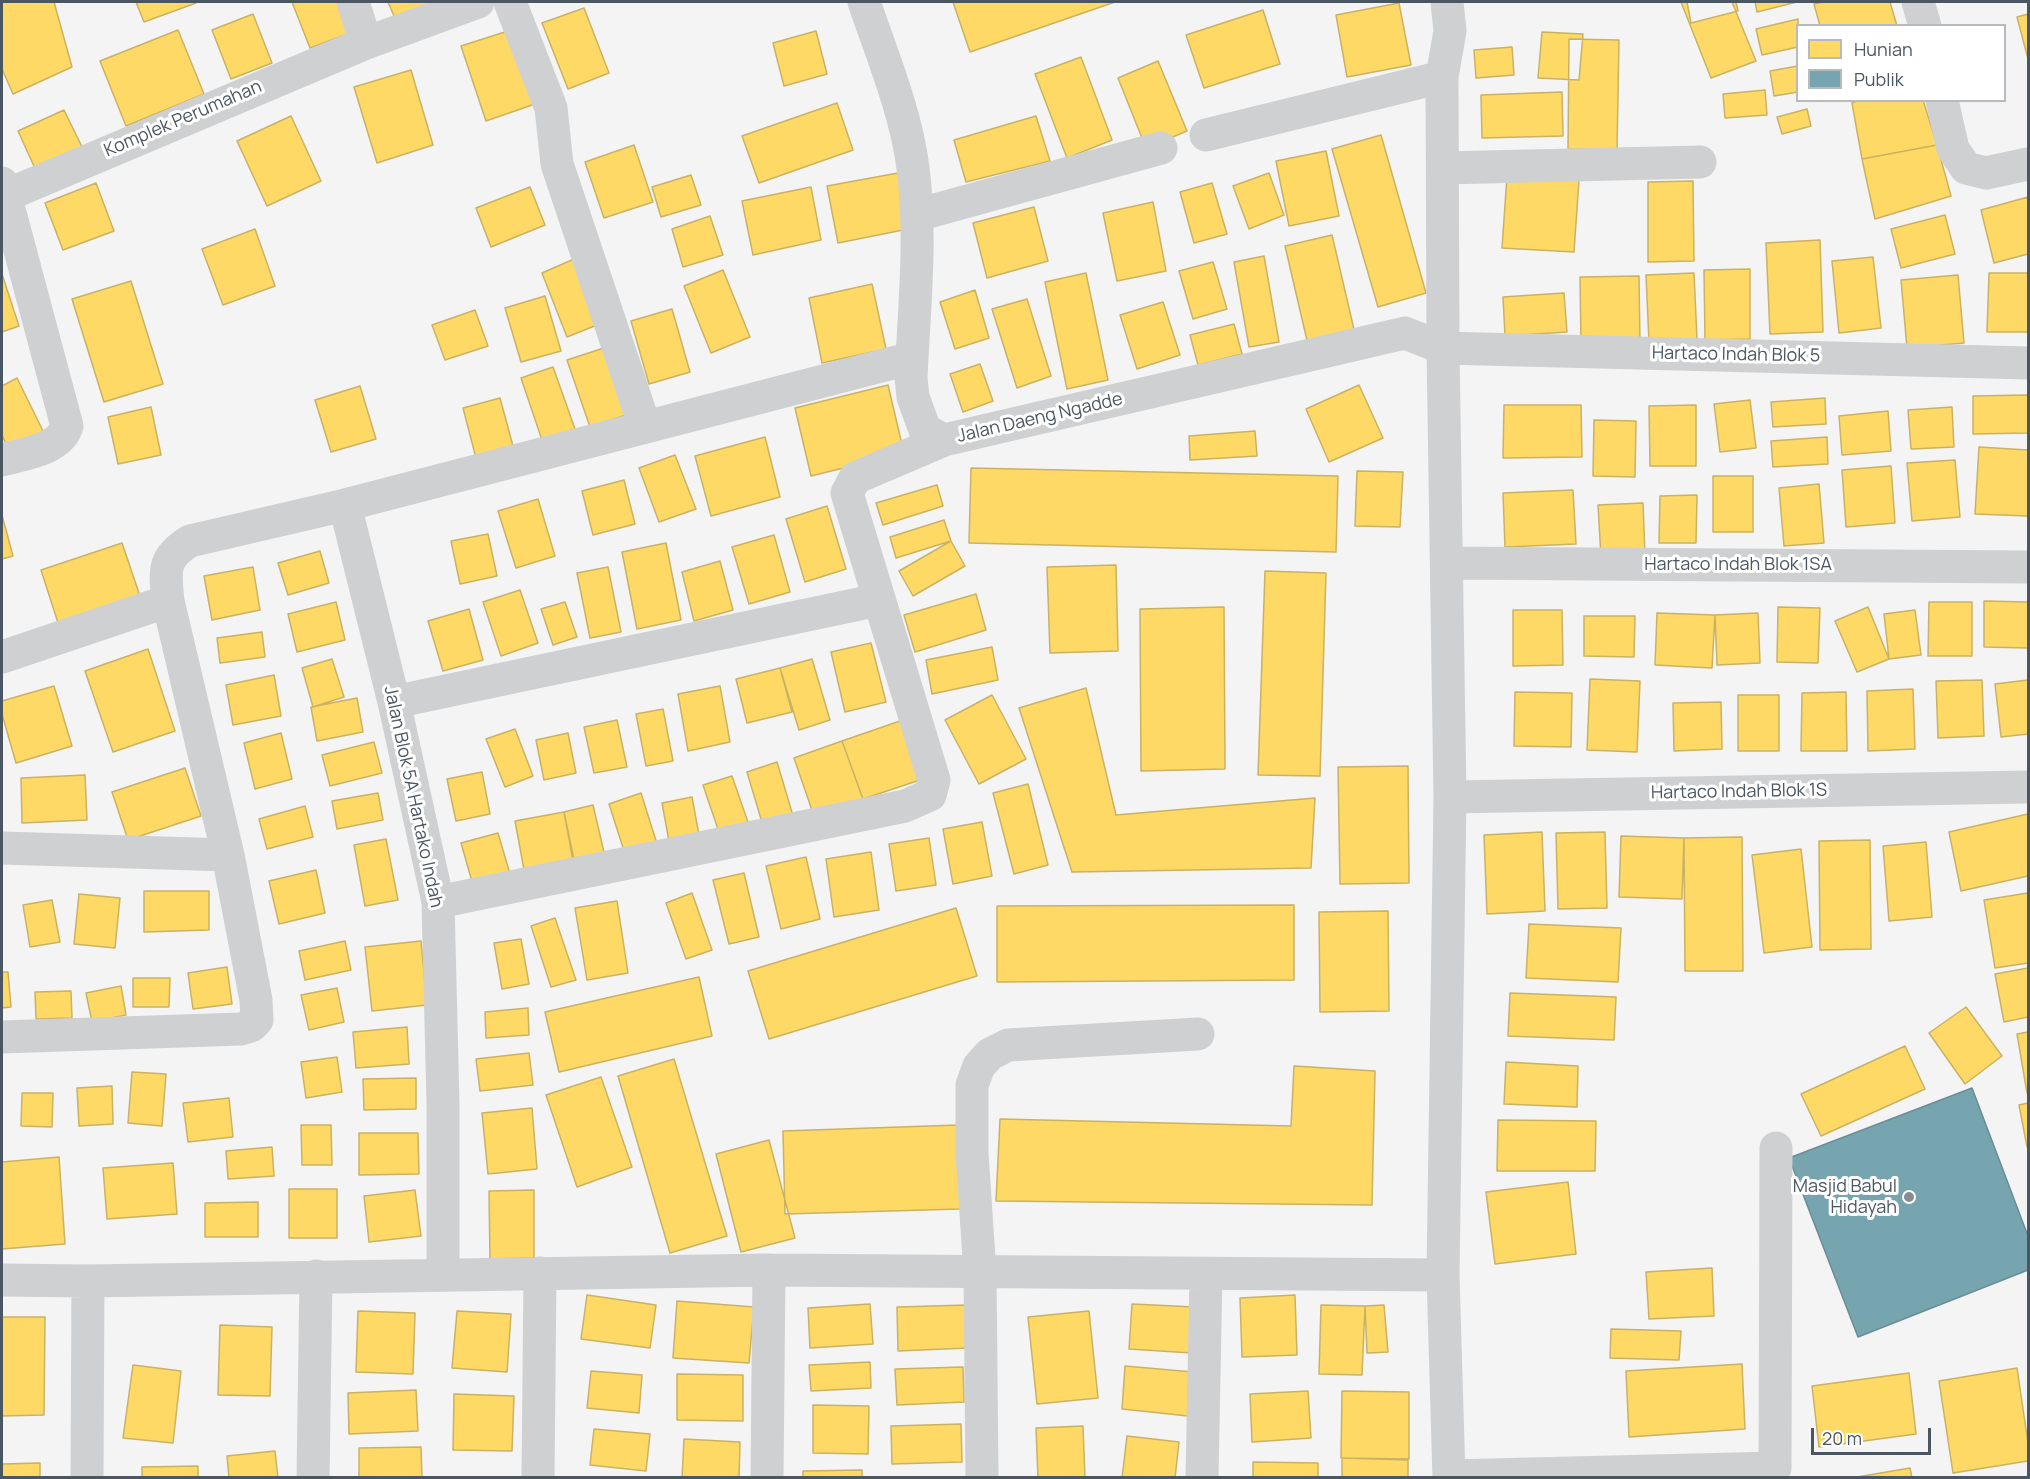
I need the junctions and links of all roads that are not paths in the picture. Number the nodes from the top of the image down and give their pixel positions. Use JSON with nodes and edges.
{"nodes":[{"id":1,"x":353,"y":2,"type":"edge"},
{"id":2,"x":478,"y":2,"type":"edge"},
{"id":3,"x":510,"y":2,"type":"edge"},
{"id":4,"x":864,"y":2,"type":"edge"},
{"id":5,"x":1918,"y":2,"type":"edge"},
{"id":6,"x":1448,"y":16,"type":"edge"},
{"id":7,"x":1924,"y":24,"type":"edge"},
{"id":8,"x":366,"y":43,"type":"junction"},
{"id":9,"x":1443,"y":77,"type":"junction"},
{"id":10,"x":1942,"y":102,"type":"edge"},
{"id":11,"x":1206,"y":135,"type":"dead end"},
{"id":12,"x":1161,"y":148,"type":"dead end"},
{"id":13,"x":1700,"y":162,"type":"dead end"},
{"id":14,"x":2028,"y":164,"type":"edge"},
{"id":15,"x":1443,"y":168,"type":"junction"},
{"id":16,"x":3,"y":192,"type":"edge"},
{"id":17,"x":917,"y":215,"type":"junction"},
{"id":18,"x":1443,"y":348,"type":"junction"},
{"id":19,"x":912,"y":357,"type":"junction"},
{"id":20,"x":2028,"y":363,"type":"edge"},
{"id":21,"x":645,"y":427,"type":"junction"},
{"id":22,"x":944,"y":440,"type":"junction"},
{"id":23,"x":2,"y":460,"type":"edge"},
{"id":24,"x":345,"y":505,"type":"junction"},
{"id":25,"x":1447,"y":563,"type":"junction"},
{"id":26,"x":2028,"y":567,"type":"edge"},
{"id":27,"x":168,"y":600,"type":"junction"},
{"id":28,"x":878,"y":600,"type":"junction"},
{"id":29,"x":2,"y":657,"type":"edge"},
{"id":30,"x":394,"y":702,"type":"junction"},
{"id":31,"x":2028,"y":787,"type":"edge"},
{"id":32,"x":1450,"y":797,"type":"junction"},
{"id":33,"x":2,"y":848,"type":"edge"},
{"id":34,"x":228,"y":855,"type":"junction"},
{"id":35,"x":438,"y":902,"type":"junction"},
{"id":36,"x":1198,"y":1034,"type":"dead end"},
{"id":37,"x":2,"y":1037,"type":"edge"},
{"id":38,"x":1776,"y":1148,"type":"dead end"},
{"id":39,"x":769,"y":1270,"type":"junction"},
{"id":40,"x":540,"y":1272,"type":"junction"},
{"id":41,"x":980,"y":1273,"type":"junction"},
{"id":42,"x":443,"y":1274,"type":"junction"},
{"id":43,"x":1206,"y":1274,"type":"junction"},
{"id":44,"x":1443,"y":1275,"type":"junction"},
{"id":45,"x":316,"y":1276,"type":"junction"},
{"id":46,"x":2,"y":1280,"type":"edge"},
{"id":47,"x":88,"y":1281,"type":"junction"},
{"id":48,"x":1776,"y":1473,"type":"edge"},
{"id":49,"x":1449,"y":1477,"type":"edge"},
{"id":50,"x":87,"y":1478,"type":"edge"},
{"id":51,"x":314,"y":1478,"type":"edge"},
{"id":52,"x":538,"y":1478,"type":"edge"},
{"id":53,"x":767,"y":1478,"type":"edge"},
{"id":54,"x":982,"y":1478,"type":"edge"},
{"id":55,"x":1202,"y":1478,"type":"edge"}],
"edges":[{"from":1,"to":8,"type":"street"},
{"from":2,"to":8,"type":"street","name":"Komplek Perumahan"},
{"from":3,"to":21,"type":"street"},
{"from":4,"to":17,"type":"street","name":"Jalan Daeng Ngadde"},
{"from":5,"to":7,"type":"street"},
{"from":6,"to":9,"type":"street"},
{"from":8,"to":16,"type":"street","name":"Komplek Perumahan"},
{"from":9,"to":11,"type":"street"},
{"from":9,"to":15,"type":"street"},
{"from":10,"to":14,"type":"street"},
{"from":12,"to":17,"type":"street"},
{"from":13,"to":15,"type":"street"},
{"from":15,"to":18,"type":"street"},
{"from":16,"to":23,"type":"street"},
{"from":17,"to":19,"type":"street","name":"Jalan Daeng Ngadde"},
{"from":18,"to":20,"type":"street","name":"Hartaco Indah Blok 5"},
{"from":18,"to":22,"type":"street","name":"Jalan Daeng Ngadde"},
{"from":18,"to":25,"type":"street"},
{"from":19,"to":21,"type":"street"},
{"from":19,"to":22,"type":"street","name":"Jalan Daeng Ngadde"},
{"from":21,"to":24,"type":"street"},
{"from":22,"to":28,"type":"street"},
{"from":24,"to":27,"type":"street"},
{"from":24,"to":30,"type":"street","name":"Jalan Blok 5A Hartako Indah"},
{"from":25,"to":26,"type":"street","name":"Hartaco Indah Blok 1SA"},
{"from":25,"to":32,"type":"street"},
{"from":27,"to":29,"type":"street"},
{"from":27,"to":34,"type":"street"},
{"from":28,"to":30,"type":"street"},
{"from":28,"to":35,"type":"street"},
{"from":30,"to":35,"type":"street","name":"Jalan Blok 5A Hartako Indah"},
{"from":31,"to":32,"type":"street","name":"Hartaco Indah Blok 1S"},
{"from":32,"to":44,"type":"street"},
{"from":33,"to":34,"type":"street"},
{"from":34,"to":37,"type":"street"},
{"from":35,"to":42,"type":"street","name":"Jalan Blok 5A Hartako Indah"},
{"from":36,"to":41,"type":"street"},
{"from":38,"to":48,"type":"street"},
{"from":39,"to":40,"type":"street"},
{"from":39,"to":41,"type":"street"},
{"from":39,"to":53,"type":"street"},
{"from":40,"to":42,"type":"street"},
{"from":40,"to":52,"type":"street"},
{"from":41,"to":43,"type":"street"},
{"from":41,"to":54,"type":"street"},
{"from":42,"to":45,"type":"street"},
{"from":43,"to":44,"type":"street"},
{"from":43,"to":55,"type":"street"},
{"from":44,"to":49,"type":"street"},
{"from":45,"to":47,"type":"street"},
{"from":45,"to":51,"type":"street"},
{"from":46,"to":47,"type":"street"},
{"from":47,"to":50,"type":"street"},
{"from":48,"to":49,"type":"street"}]}
